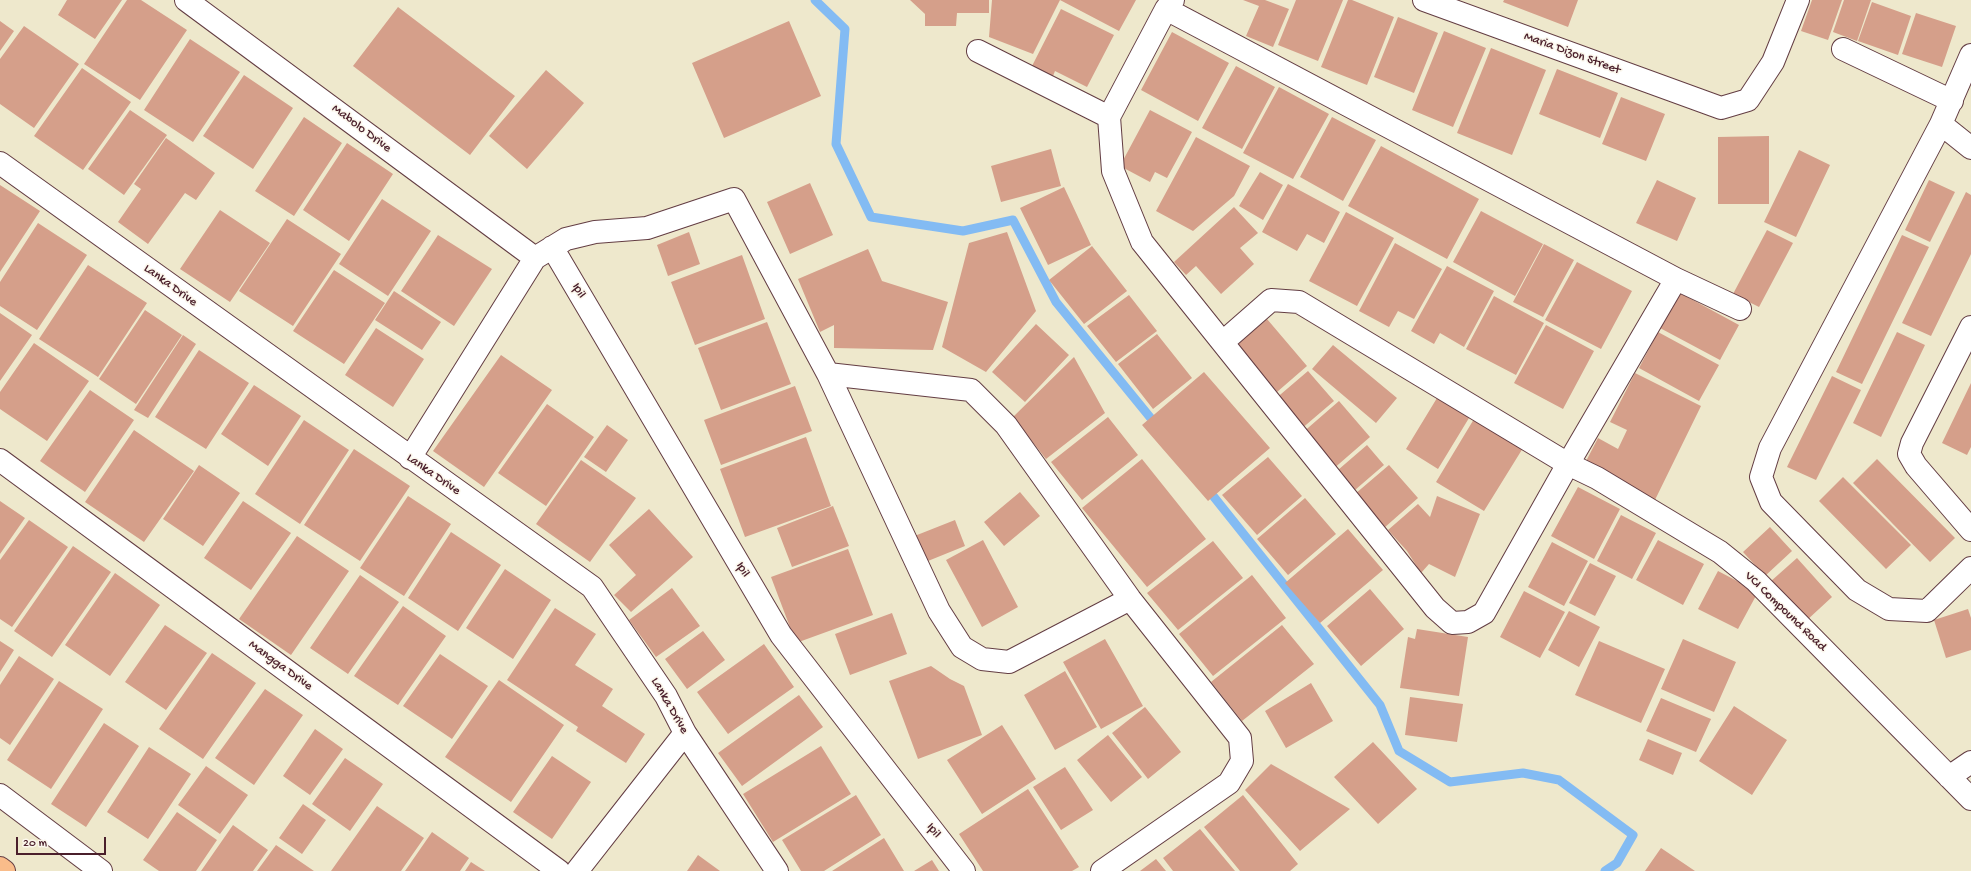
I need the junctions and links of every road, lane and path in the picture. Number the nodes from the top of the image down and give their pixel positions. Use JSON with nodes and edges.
{"nodes":[{"id":1,"x":186,"y":0,"type":"edge"},
{"id":2,"x":1424,"y":0,"type":"edge"},
{"id":3,"x":1798,"y":0,"type":"edge"},
{"id":4,"x":1170,"y":4,"type":"edge"},
{"id":5,"x":1843,"y":49,"type":"dead end"},
{"id":6,"x":978,"y":51,"type":"dead end"},
{"id":7,"x":1971,"y":55,"type":"edge"},
{"id":8,"x":1952,"y":101,"type":"junction"},
{"id":9,"x":1109,"y":117,"type":"junction"},
{"id":10,"x":1941,"y":124,"type":"junction"},
{"id":11,"x":1971,"y":148,"type":"edge"},
{"id":12,"x":0,"y":163,"type":"edge"},
{"id":13,"x":544,"y":253,"type":"junction"},
{"id":14,"x":1676,"y":279,"type":"junction"},
{"id":15,"x":1740,"y":309,"type":"dead end"},
{"id":16,"x":1971,"y":327,"type":"edge"},
{"id":17,"x":1223,"y":342,"type":"junction"},
{"id":18,"x":828,"y":374,"type":"junction"},
{"id":19,"x":410,"y":458,"type":"junction"},
{"id":20,"x":0,"y":460,"type":"edge"},
{"id":21,"x":1568,"y":464,"type":"junction"},
{"id":22,"x":1971,"y":530,"type":"edge"},
{"id":23,"x":1971,"y":568,"type":"edge"},
{"id":24,"x":1130,"y":599,"type":"junction"},
{"id":25,"x":685,"y":733,"type":"junction"},
{"id":26,"x":1971,"y":762,"type":"edge"},
{"id":27,"x":1949,"y":777,"type":"junction"},
{"id":28,"x":0,"y":795,"type":"edge"},
{"id":29,"x":1971,"y":799,"type":"edge"},
{"id":30,"x":0,"y":868,"type":"edge"},
{"id":31,"x":4,"y":871,"type":"edge"},
{"id":32,"x":101,"y":871,"type":"edge"},
{"id":33,"x":559,"y":871,"type":"edge"},
{"id":34,"x":577,"y":871,"type":"edge"},
{"id":35,"x":777,"y":871,"type":"edge"},
{"id":36,"x":964,"y":871,"type":"edge"},
{"id":37,"x":1102,"y":871,"type":"edge"}],
"edges":[{"from":1,"to":13,"type":"street","name":"Mabolo Drive"},
{"from":2,"to":3,"type":"street","name":"Maria Dizon Street"},
{"from":4,"to":9,"type":"street"},
{"from":4,"to":14,"type":"street"},
{"from":5,"to":8,"type":"street"},
{"from":6,"to":9,"type":"street"},
{"from":7,"to":8,"type":"street"},
{"from":8,"to":10,"type":"street"},
{"from":9,"to":17,"type":"street"},
{"from":10,"to":11,"type":"street"},
{"from":10,"to":23,"type":"street"},
{"from":12,"to":19,"type":"street","name":"Lanka Drive"},
{"from":13,"to":18,"type":"street"},
{"from":13,"to":19,"type":"street"},
{"from":13,"to":36,"type":"street","name":"Ipil"},
{"from":14,"to":15,"type":"street"},
{"from":14,"to":21,"type":"street"},
{"from":16,"to":22,"type":"street"},
{"from":17,"to":21,"type":"street","name":"VCI Compound Road"},
{"from":17,"to":21,"type":"street"},
{"from":18,"to":24,"type":"street"},
{"from":18,"to":24,"type":"street"},
{"from":19,"to":25,"type":"street","name":"Lanka Drive"},
{"from":20,"to":33,"type":"street","name":"Mangga Drive"},
{"from":21,"to":27,"type":"street","name":"VCI Compound Road"},
{"from":24,"to":37,"type":"street"},
{"from":25,"to":34,"type":"street"},
{"from":25,"to":35,"type":"street","name":"Lanka Drive"},
{"from":26,"to":27,"type":"street"},
{"from":27,"to":29,"type":"street","name":"VCI Compound Road"},
{"from":28,"to":32,"type":"street"},
{"from":30,"to":31,"type":"main road"}]}
